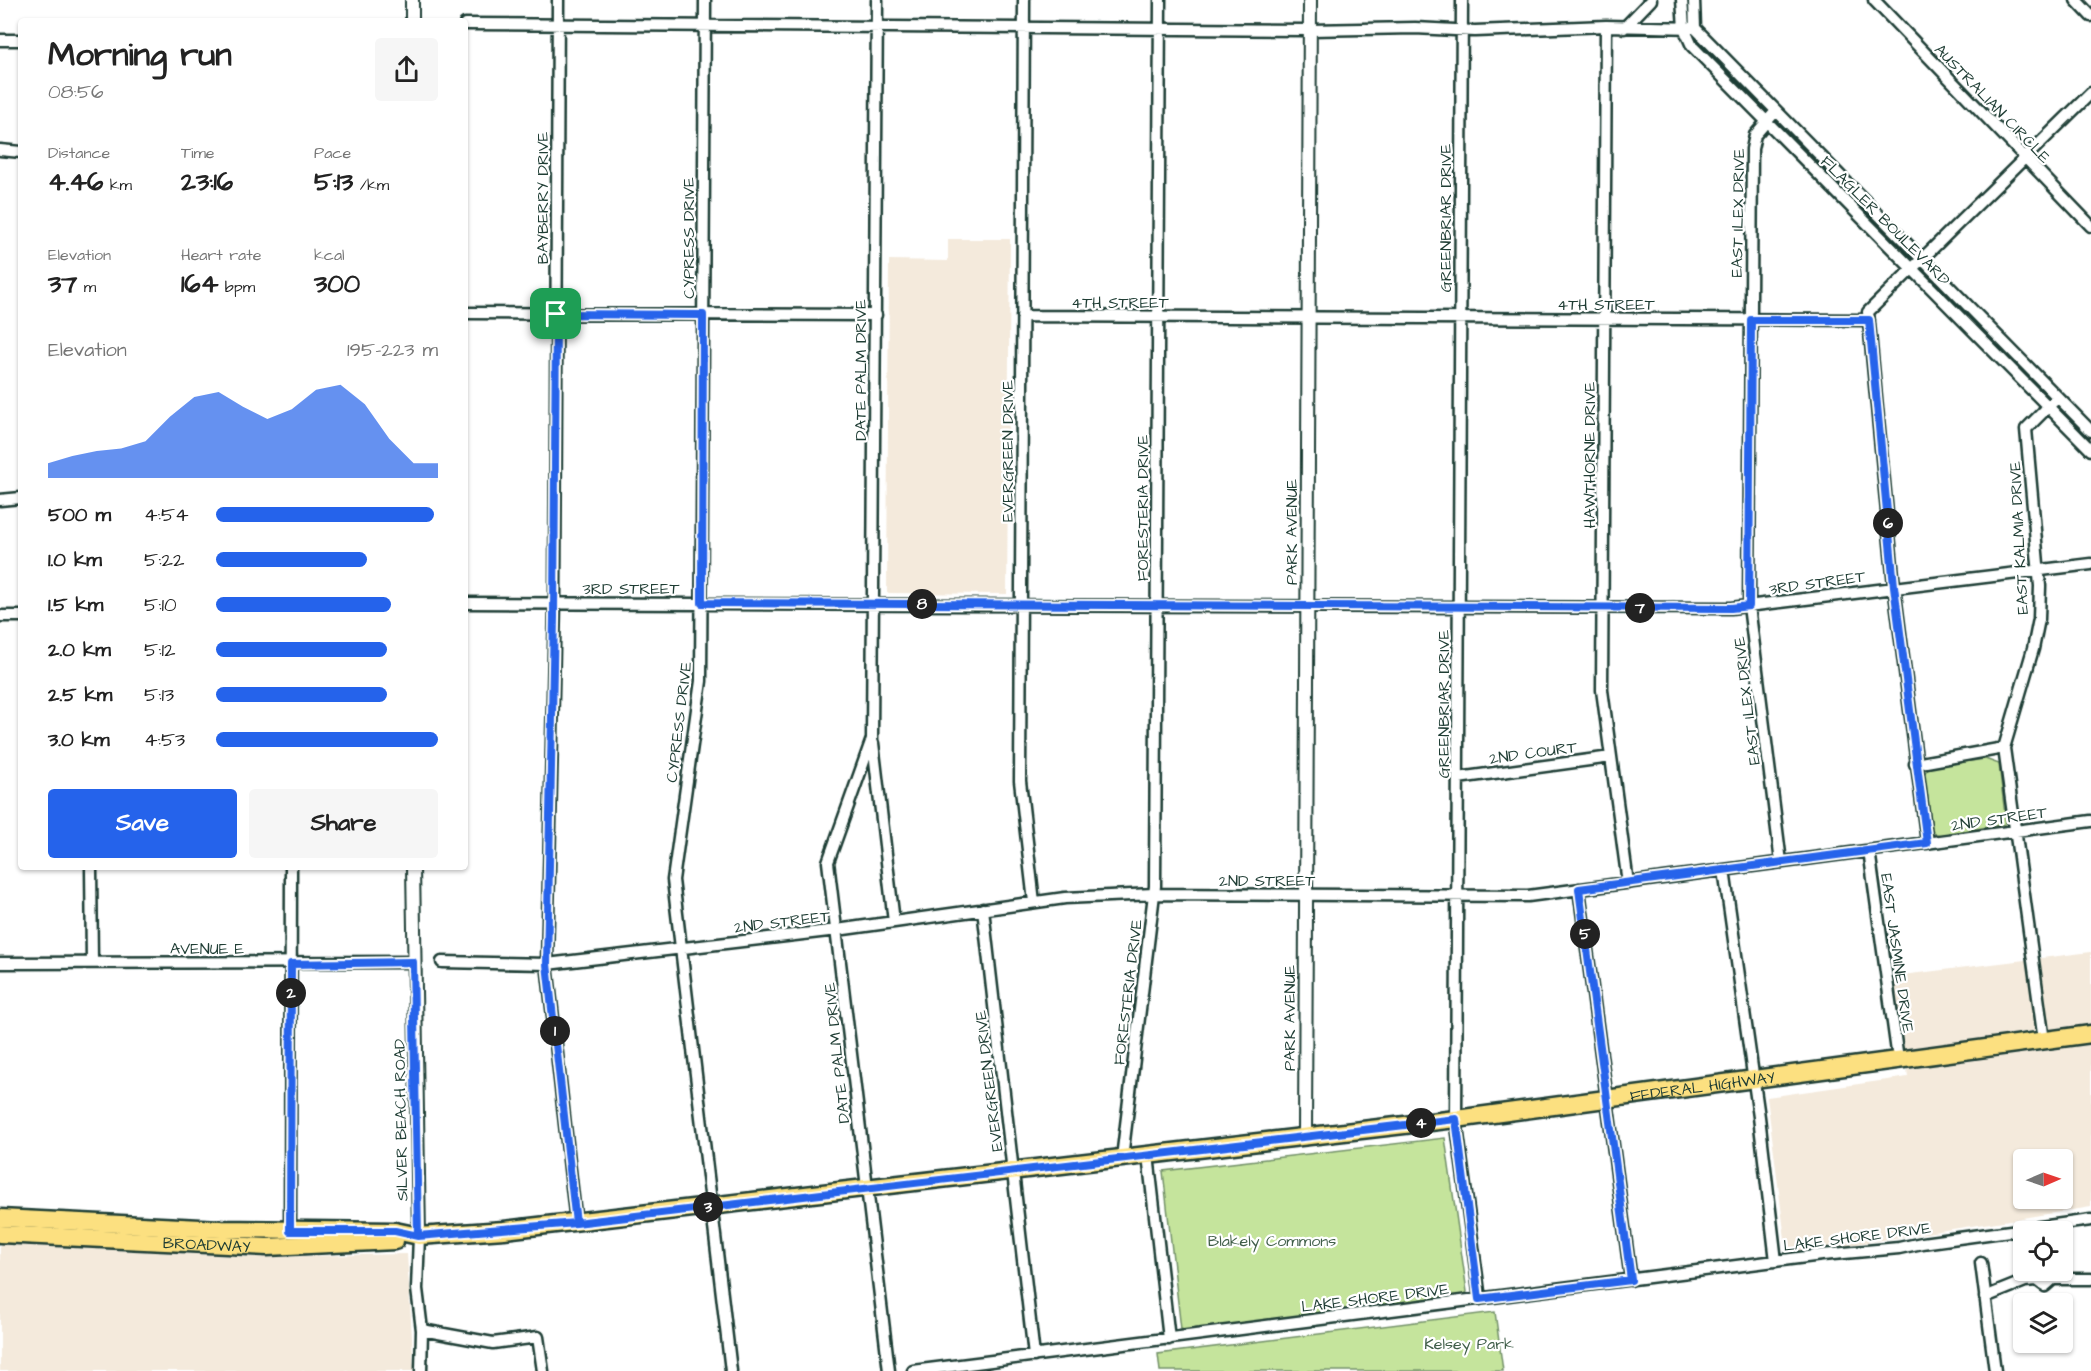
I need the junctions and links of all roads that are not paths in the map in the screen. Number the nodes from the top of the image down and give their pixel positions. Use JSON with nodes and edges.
{"nodes":[{"id":1,"x":412,"y":0,"type":"edge"},
{"id":2,"x":558,"y":0,"type":"edge"},
{"id":3,"x":705,"y":0,"type":"edge"},
{"id":4,"x":877,"y":0,"type":"edge"},
{"id":5,"x":1024,"y":0,"type":"edge"},
{"id":6,"x":1160,"y":0,"type":"edge"},
{"id":7,"x":1310,"y":0,"type":"edge"},
{"id":8,"x":1461,"y":0,"type":"edge"},
{"id":9,"x":1651,"y":0,"type":"edge"},
{"id":10,"x":1682,"y":0,"type":"edge"},
{"id":11,"x":1694,"y":0,"type":"edge"},
{"id":12,"x":1874,"y":0,"type":"edge"},
{"id":13,"x":2076,"y":0,"type":"edge"},
{"id":14,"x":2091,"y":16,"type":"edge"},
{"id":15,"x":412,"y":18,"type":"edge"},
{"id":16,"x":468,"y":24,"type":"edge"},
{"id":17,"x":558,"y":25,"type":"junction"},
{"id":18,"x":704,"y":26,"type":"junction"},
{"id":19,"x":1606,"y":26,"type":"junction"},
{"id":20,"x":877,"y":27,"type":"junction"},
{"id":21,"x":1024,"y":27,"type":"junction"},
{"id":22,"x":1160,"y":28,"type":"junction"},
{"id":23,"x":1624,"y":28,"type":"junction"},
{"id":24,"x":1689,"y":28,"type":"junction"},
{"id":25,"x":1310,"y":30,"type":"junction"},
{"id":26,"x":1462,"y":30,"type":"junction"},
{"id":27,"x":0,"y":40,"type":"edge"},
{"id":28,"x":18,"y":40,"type":"edge"},
{"id":29,"x":2091,"y":93,"type":"edge"},
{"id":30,"x":1776,"y":111,"type":"junction"},
{"id":31,"x":1766,"y":122,"type":"junction"},
{"id":32,"x":0,"y":150,"type":"edge"},
{"id":33,"x":18,"y":152,"type":"edge"},
{"id":34,"x":2025,"y":160,"type":"junction"},
{"id":35,"x":2091,"y":226,"type":"edge"},
{"id":36,"x":1923,"y":258,"type":"junction"},
{"id":37,"x":1913,"y":267,"type":"junction"},
{"id":38,"x":468,"y":313,"type":"edge"},
{"id":39,"x":556,"y":314,"type":"junction"},
{"id":40,"x":703,"y":315,"type":"junction"},
{"id":41,"x":876,"y":315,"type":"junction"},
{"id":42,"x":1022,"y":316,"type":"junction"},
{"id":43,"x":1158,"y":317,"type":"junction"},
{"id":44,"x":1309,"y":318,"type":"junction"},
{"id":45,"x":1460,"y":318,"type":"junction"},
{"id":46,"x":1604,"y":319,"type":"junction"},
{"id":47,"x":1751,"y":320,"type":"junction"},
{"id":48,"x":1869,"y":320,"type":"junction"},
{"id":49,"x":2057,"y":398,"type":"junction"},
{"id":50,"x":2047,"y":408,"type":"junction"},
{"id":51,"x":2091,"y":431,"type":"edge"},
{"id":52,"x":2091,"y":450,"type":"edge"},
{"id":53,"x":18,"y":498,"type":"edge"},
{"id":54,"x":0,"y":500,"type":"edge"},
{"id":55,"x":2091,"y":564,"type":"edge"},
{"id":56,"x":2038,"y":571,"type":"junction"},
{"id":57,"x":1894,"y":586,"type":"junction"},
{"id":58,"x":468,"y":603,"type":"edge"},
{"id":59,"x":555,"y":603,"type":"junction"},
{"id":60,"x":702,"y":603,"type":"junction"},
{"id":61,"x":874,"y":604,"type":"junction"},
{"id":62,"x":1021,"y":605,"type":"junction"},
{"id":63,"x":1156,"y":606,"type":"junction"},
{"id":64,"x":1307,"y":606,"type":"junction"},
{"id":65,"x":1749,"y":606,"type":"junction"},
{"id":66,"x":1459,"y":607,"type":"junction"},
{"id":67,"x":1603,"y":608,"type":"junction"},
{"id":68,"x":0,"y":616,"type":"edge"},
{"id":69,"x":18,"y":616,"type":"edge"},
{"id":70,"x":872,"y":739,"type":"junction"},
{"id":71,"x":2004,"y":748,"type":"junction"},
{"id":72,"x":1611,"y":757,"type":"junction"},
{"id":73,"x":1915,"y":764,"type":"junction"},
{"id":74,"x":1458,"y":778,"type":"junction"},
{"id":75,"x":2091,"y":821,"type":"edge"},
{"id":76,"x":2016,"y":830,"type":"junction"},
{"id":77,"x":1927,"y":843,"type":"junction"},
{"id":78,"x":1869,"y":850,"type":"junction"},
{"id":79,"x":1781,"y":862,"type":"junction"},
{"id":80,"x":92,"y":870,"type":"edge"},
{"id":81,"x":291,"y":870,"type":"edge"},
{"id":82,"x":413,"y":870,"type":"edge"},
{"id":83,"x":1724,"y":870,"type":"junction"},
{"id":84,"x":1628,"y":883,"type":"junction"},
{"id":85,"x":1579,"y":889,"type":"junction"},
{"id":86,"x":1154,"y":894,"type":"junction"},
{"id":87,"x":1306,"y":895,"type":"junction"},
{"id":88,"x":1457,"y":896,"type":"junction"},
{"id":89,"x":1034,"y":902,"type":"junction"},
{"id":90,"x":983,"y":909,"type":"junction"},
{"id":91,"x":894,"y":922,"type":"junction"},
{"id":92,"x":837,"y":930,"type":"junction"},
{"id":93,"x":681,"y":948,"type":"junction"},
{"id":94,"x":413,"y":962,"type":"junction"},
{"id":95,"x":442,"y":962,"type":"dead end"},
{"id":96,"x":0,"y":963,"type":"edge"},
{"id":97,"x":92,"y":963,"type":"junction"},
{"id":98,"x":291,"y":964,"type":"junction"},
{"id":99,"x":547,"y":964,"type":"junction"},
{"id":100,"x":2091,"y":1034,"type":"edge"},
{"id":101,"x":2044,"y":1041,"type":"junction"},
{"id":102,"x":1898,"y":1059,"type":"junction"},
{"id":103,"x":1752,"y":1079,"type":"junction"},
{"id":104,"x":1607,"y":1099,"type":"junction"},
{"id":105,"x":1456,"y":1119,"type":"junction"},
{"id":106,"x":1305,"y":1137,"type":"junction"},
{"id":107,"x":1148,"y":1155,"type":"junction"},
{"id":108,"x":1122,"y":1158,"type":"junction"},
{"id":109,"x":1014,"y":1171,"type":"junction"},
{"id":110,"x":867,"y":1189,"type":"junction"},
{"id":111,"x":711,"y":1207,"type":"junction"},
{"id":112,"x":0,"y":1218,"type":"edge"},
{"id":113,"x":2091,"y":1220,"type":"edge"},
{"id":114,"x":576,"y":1223,"type":"junction"},
{"id":115,"x":2073,"y":1224,"type":"edge"},
{"id":116,"x":221,"y":1229,"type":"junction"},
{"id":117,"x":290,"y":1231,"type":"junction"},
{"id":118,"x":2013,"y":1232,"type":"edge"},
{"id":119,"x":0,"y":1234,"type":"edge"},
{"id":120,"x":416,"y":1236,"type":"junction"},
{"id":121,"x":126,"y":1241,"type":"junction"},
{"id":122,"x":1776,"y":1261,"type":"junction"},
{"id":123,"x":1981,"y":1263,"type":"dead end"},
{"id":124,"x":2073,"y":1277,"type":"edge"},
{"id":125,"x":2091,"y":1279,"type":"edge"},
{"id":126,"x":1631,"y":1280,"type":"junction"},
{"id":127,"x":2025,"y":1281,"type":"edge"},
{"id":128,"x":1985,"y":1297,"type":"junction"},
{"id":129,"x":1479,"y":1299,"type":"junction"},
{"id":130,"x":422,"y":1330,"type":"junction"},
{"id":131,"x":1169,"y":1339,"type":"junction"},
{"id":132,"x":1034,"y":1356,"type":"junction"},
{"id":133,"x":421,"y":1371,"type":"edge"},
{"id":134,"x":543,"y":1371,"type":"edge"},
{"id":135,"x":731,"y":1371,"type":"edge"},
{"id":136,"x":889,"y":1371,"type":"edge"},
{"id":137,"x":913,"y":1371,"type":"edge"},
{"id":138,"x":1995,"y":1371,"type":"edge"}],
"edges":[{"from":1,"to":15,"type":"street"},
{"from":2,"to":17,"type":"street","name":"BAYBERRY DRIVE"},
{"from":3,"to":18,"type":"street","name":"CYPRESS DRIVE"},
{"from":4,"to":20,"type":"street","name":"DATE PALM DRIVE"},
{"from":5,"to":21,"type":"street","name":"EVERGREEN DRIVE"},
{"from":6,"to":22,"type":"street","name":"FORESTERIA DRIVE"},
{"from":7,"to":25,"type":"street","name":"PARK AVENUE"},
{"from":8,"to":26,"type":"street","name":"GREENBRIAR DRIVE"},
{"from":9,"to":23,"type":"street"},
{"from":10,"to":24,"type":"street","name":"FLAGLER BOULEVARD"},
{"from":11,"to":24,"type":"street","name":"FLAGLER BOULEVARD"},
{"from":12,"to":34,"type":"street","name":"AUSTRALIAN CIRCLE"},
{"from":13,"to":14,"type":"street"},
{"from":16,"to":17,"type":"street"},
{"from":17,"to":18,"type":"street"},
{"from":17,"to":39,"type":"street","name":"BAYBERRY DRIVE"},
{"from":18,"to":20,"type":"street"},
{"from":18,"to":40,"type":"street","name":"CYPRESS DRIVE"},
{"from":19,"to":23,"type":"street"},
{"from":19,"to":26,"type":"street"},
{"from":19,"to":46,"type":"street","name":"HAWTHORNE DRIVE"},
{"from":20,"to":21,"type":"street"},
{"from":20,"to":41,"type":"street","name":"DATE PALM DRIVE"},
{"from":21,"to":22,"type":"street"},
{"from":21,"to":42,"type":"street","name":"EVERGREEN DRIVE"},
{"from":22,"to":25,"type":"street"},
{"from":22,"to":43,"type":"street","name":"FORESTERIA DRIVE"},
{"from":23,"to":24,"type":"street"},
{"from":24,"to":30,"type":"street","name":"FLAGLER BOULEVARD"},
{"from":24,"to":31,"type":"street","name":"FLAGLER BOULEVARD"},
{"from":25,"to":26,"type":"street"},
{"from":25,"to":44,"type":"street","name":"PARK AVENUE"},
{"from":26,"to":45,"type":"street","name":"GREENBRIAR DRIVE"},
{"from":27,"to":28,"type":"street"},
{"from":29,"to":34,"type":"street"},
{"from":30,"to":31,"type":"street","name":"EAST ILEX DRIVE"},
{"from":30,"to":36,"type":"street","name":"FLAGLER BOULEVARD"},
{"from":31,"to":37,"type":"street","name":"FLAGLER BOULEVARD"},
{"from":31,"to":47,"type":"street","name":"EAST ILEX DRIVE"},
{"from":32,"to":33,"type":"street"},
{"from":34,"to":35,"type":"street","name":"AUSTRALIAN CIRCLE"},
{"from":34,"to":36,"type":"street"},
{"from":36,"to":37,"type":"street"},
{"from":36,"to":49,"type":"street","name":"FLAGLER BOULEVARD"},
{"from":37,"to":48,"type":"street"},
{"from":37,"to":50,"type":"street","name":"FLAGLER BOULEVARD"},
{"from":38,"to":39,"type":"street"},
{"from":39,"to":40,"type":"street"},
{"from":39,"to":59,"type":"street","name":"BAYBERRY DRIVE"},
{"from":40,"to":41,"type":"street"},
{"from":40,"to":60,"type":"street","name":"CYPRESS DRIVE"},
{"from":41,"to":61,"type":"street","name":"DATE PALM DRIVE"},
{"from":42,"to":43,"type":"street","name":"4TH STREET"},
{"from":42,"to":62,"type":"street","name":"EVERGREEN DRIVE"},
{"from":43,"to":44,"type":"street","name":"4TH STREET"},
{"from":43,"to":63,"type":"street","name":"FORESTERIA DRIVE"},
{"from":44,"to":45,"type":"street","name":"4TH STREET"},
{"from":44,"to":64,"type":"street","name":"PARK AVENUE"},
{"from":45,"to":46,"type":"street","name":"4TH STREET"},
{"from":45,"to":66,"type":"street","name":"GREENBRIAR DRIVE"},
{"from":46,"to":47,"type":"street","name":"4TH STREET"},
{"from":46,"to":67,"type":"street","name":"HAWTHORNE DRIVE"},
{"from":47,"to":48,"type":"street","name":"4TH STREET"},
{"from":47,"to":65,"type":"street","name":"EAST ILEX DRIVE"},
{"from":48,"to":57,"type":"street"},
{"from":49,"to":50,"type":"street","name":"EAST KALMIA DRIVE"},
{"from":49,"to":51,"type":"street","name":"FLAGLER BOULEVARD"},
{"from":50,"to":52,"type":"street","name":"FLAGLER BOULEVARD"},
{"from":50,"to":56,"type":"street","name":"EAST KALMIA DRIVE"},
{"from":53,"to":54,"type":"street"},
{"from":55,"to":56,"type":"street","name":"3RD STREET"},
{"from":56,"to":57,"type":"street","name":"3RD STREET"},
{"from":56,"to":71,"type":"street","name":"EAST KALMIA DRIVE"},
{"from":57,"to":65,"type":"street","name":"3RD STREET"},
{"from":57,"to":73,"type":"street"},
{"from":58,"to":59,"type":"street","name":"3RD STREET"},
{"from":59,"to":60,"type":"street","name":"3RD STREET"},
{"from":59,"to":99,"type":"street","name":"BAYBERRY DRIVE"},
{"from":60,"to":61,"type":"street","name":"3RD STREET"},
{"from":60,"to":93,"type":"street","name":"CYPRESS DRIVE"},
{"from":61,"to":62,"type":"street","name":"3RD STREET"},
{"from":61,"to":70,"type":"street","name":"DATE PALM DRIVE"},
{"from":62,"to":63,"type":"street","name":"3RD STREET"},
{"from":62,"to":89,"type":"street","name":"EVERGREEN DRIVE"},
{"from":63,"to":64,"type":"street","name":"3RD STREET"},
{"from":63,"to":86,"type":"street","name":"FORESTERIA DRIVE"},
{"from":64,"to":66,"type":"street","name":"3RD STREET"},
{"from":64,"to":87,"type":"street","name":"PARK AVENUE"},
{"from":65,"to":67,"type":"street","name":"3RD STREET"},
{"from":65,"to":79,"type":"street","name":"EAST ILEX DRIVE"},
{"from":66,"to":67,"type":"street","name":"3RD STREET"},
{"from":66,"to":74,"type":"street","name":"GREENBRIAR DRIVE"},
{"from":67,"to":72,"type":"street","name":"HAWTHORNE DRIVE"},
{"from":68,"to":69,"type":"street"},
{"from":70,"to":91,"type":"street","name":"DATE PALM DRIVE"},
{"from":70,"to":92,"type":"street","name":"DATE PALM DRIVE"},
{"from":71,"to":73,"type":"street"},
{"from":71,"to":76,"type":"street","name":"EAST KALMIA DRIVE"},
{"from":72,"to":74,"type":"street","name":"2ND COURT"},
{"from":72,"to":84,"type":"street","name":"HAWTHORNE DRIVE"},
{"from":73,"to":77,"type":"street"},
{"from":74,"to":88,"type":"street","name":"GREENBRIAR DRIVE"},
{"from":75,"to":76,"type":"street","name":"2ND STREET"},
{"from":76,"to":77,"type":"street","name":"2ND STREET"},
{"from":76,"to":101,"type":"street","name":"EAST KALMIA DRIVE"},
{"from":77,"to":78,"type":"street","name":"2ND STREET"},
{"from":78,"to":79,"type":"street","name":"2ND STREET"},
{"from":78,"to":102,"type":"street","name":"EAST JASMINE DRIVE"},
{"from":79,"to":83,"type":"street","name":"2ND STREET"},
{"from":80,"to":97,"type":"street"},
{"from":81,"to":98,"type":"street"},
{"from":82,"to":94,"type":"street","name":"SILVER BEACH ROAD"},
{"from":83,"to":84,"type":"street","name":"2ND STREET"},
{"from":83,"to":103,"type":"street"},
{"from":84,"to":85,"type":"street","name":"2ND STREET"},
{"from":85,"to":88,"type":"street","name":"2ND STREET"},
{"from":85,"to":104,"type":"street"},
{"from":86,"to":87,"type":"street","name":"2ND STREET"},
{"from":86,"to":89,"type":"street","name":"2ND STREET"},
{"from":86,"to":108,"type":"street","name":"FORESTERIA DRIVE"},
{"from":87,"to":88,"type":"street","name":"2ND STREET"},
{"from":87,"to":106,"type":"street","name":"PARK AVENUE"},
{"from":88,"to":105,"type":"street","name":"GREENBRIAR DRIVE"},
{"from":89,"to":90,"type":"street","name":"2ND STREET"},
{"from":90,"to":91,"type":"street","name":"2ND STREET"},
{"from":90,"to":109,"type":"street","name":"EVERGREEN DRIVE"},
{"from":91,"to":92,"type":"street","name":"2ND STREET"},
{"from":92,"to":93,"type":"street","name":"2ND STREET"},
{"from":92,"to":110,"type":"street","name":"DATE PALM DRIVE"},
{"from":93,"to":99,"type":"street","name":"2ND STREET"},
{"from":93,"to":111,"type":"street","name":"CYPRESS DRIVE"},
{"from":94,"to":98,"type":"street","name":"AVENUE E"},
{"from":94,"to":120,"type":"street","name":"SILVER BEACH ROAD"},
{"from":95,"to":99,"type":"street","name":"2ND STREET"},
{"from":96,"to":97,"type":"street","name":"AVENUE E"},
{"from":97,"to":98,"type":"street","name":"AVENUE E"},
{"from":98,"to":117,"type":"street"},
{"from":99,"to":114,"type":"street","name":"BAYBERRY DRIVE"},
{"from":100,"to":101,"type":"main road","name":"FEDERAL HIGHWAY"},
{"from":101,"to":102,"type":"main road","name":"FEDERAL HIGHWAY"},
{"from":102,"to":103,"type":"main road","name":"FEDERAL HIGHWAY"},
{"from":103,"to":104,"type":"main road","name":"FEDERAL HIGHWAY"},
{"from":103,"to":122,"type":"street"},
{"from":104,"to":105,"type":"main road","name":"FEDERAL HIGHWAY"},
{"from":104,"to":126,"type":"street"},
{"from":105,"to":106,"type":"main road","name":"FEDERAL HIGHWAY"},
{"from":105,"to":129,"type":"street","name":"GREENBRIAR DRIVE"},
{"from":106,"to":107,"type":"main road","name":"FEDERAL HIGHWAY"},
{"from":107,"to":108,"type":"main road","name":"FEDERAL HIGHWAY"},
{"from":107,"to":131,"type":"street"},
{"from":108,"to":109,"type":"main road","name":"FEDERAL HIGHWAY"},
{"from":109,"to":110,"type":"main road","name":"FEDERAL HIGHWAY"},
{"from":109,"to":132,"type":"street","name":"EVERGREEN DRIVE"},
{"from":110,"to":111,"type":"main road","name":"FEDERAL HIGHWAY"},
{"from":110,"to":136,"type":"street","name":"DATE PALM DRIVE"},
{"from":111,"to":114,"type":"main road","name":"FEDERAL HIGHWAY"},
{"from":111,"to":135,"type":"street","name":"CYPRESS DRIVE"},
{"from":112,"to":116,"type":"main road","name":"BROADWAY"},
{"from":113,"to":115,"type":"street","name":"LAKE SHORE DRIVE"},
{"from":114,"to":120,"type":"main road","name":"FEDERAL HIGHWAY"},
{"from":116,"to":117,"type":"main road","name":"BROADWAY"},
{"from":116,"to":121,"type":"main road"},
{"from":117,"to":120,"type":"main road","name":"BROADWAY"},
{"from":118,"to":122,"type":"street","name":"LAKE SHORE DRIVE"},
{"from":119,"to":121,"type":"main road","name":"BROADWAY"},
{"from":120,"to":121,"type":"main road","name":"BROADWAY"},
{"from":120,"to":130,"type":"street","name":"SILVER BEACH ROAD"},
{"from":122,"to":126,"type":"street","name":"LAKE SHORE DRIVE"},
{"from":123,"to":128,"type":"street"},
{"from":124,"to":125,"type":"street"},
{"from":126,"to":129,"type":"street","name":"LAKE SHORE DRIVE"},
{"from":127,"to":128,"type":"street"},
{"from":128,"to":138,"type":"street"},
{"from":129,"to":131,"type":"street","name":"LAKE SHORE DRIVE"},
{"from":130,"to":133,"type":"street","name":"SILVER BEACH ROAD"},
{"from":130,"to":134,"type":"street"},
{"from":131,"to":132,"type":"street","name":"LAKE SHORE DRIVE"},
{"from":132,"to":137,"type":"street","name":"LAKE SHORE DRIVE"}]}
